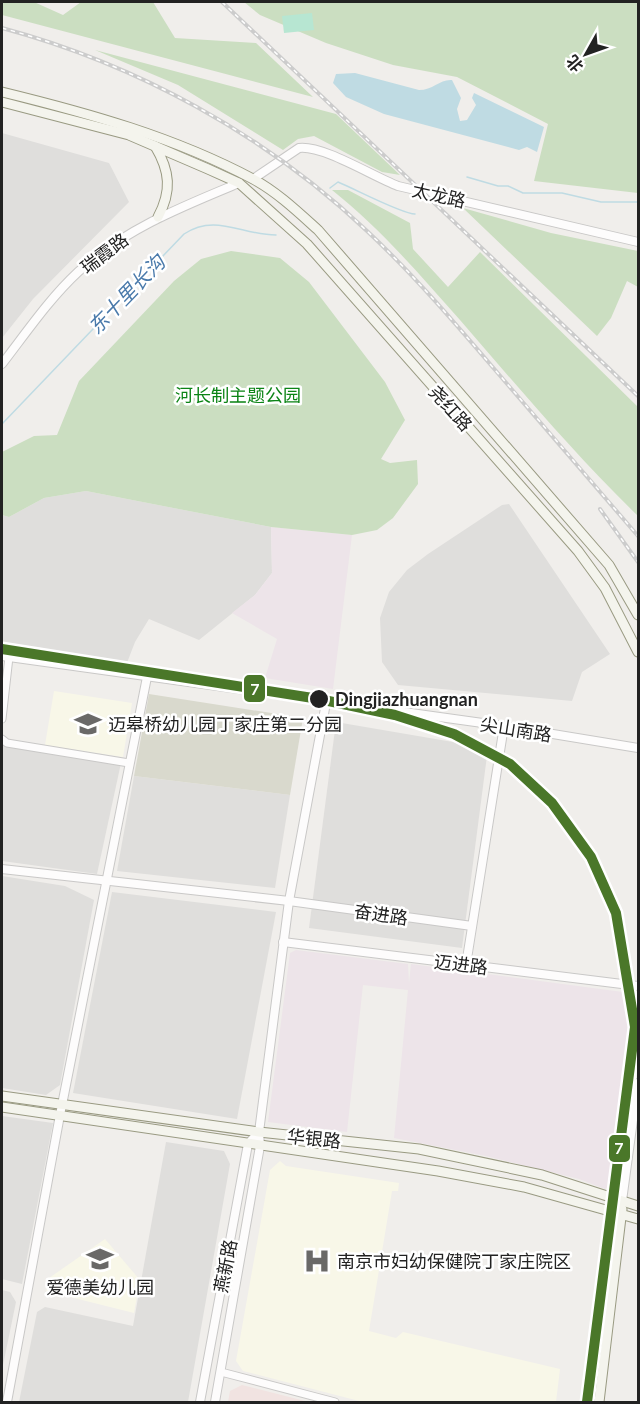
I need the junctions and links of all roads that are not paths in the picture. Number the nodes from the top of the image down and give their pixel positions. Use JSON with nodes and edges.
{"nodes":[{"id":1,"x":2,"y":92,"type":"edge"},
{"id":2,"x":2,"y":102,"type":"edge"},
{"id":3,"x":155,"y":146,"type":"junction"},
{"id":4,"x":253,"y":179,"type":"junction"},
{"id":5,"x":239,"y":183,"type":"junction"},
{"id":6,"x":158,"y":217,"type":"junction"},
{"id":7,"x":639,"y":242,"type":"edge"},
{"id":8,"x":2,"y":364,"type":"edge"},
{"id":9,"x":639,"y":615,"type":"edge"},
{"id":10,"x":639,"y":652,"type":"edge"},
{"id":11,"x":5,"y":657,"type":"edge"},
{"id":12,"x":147,"y":678,"type":"junction"},
{"id":13,"x":326,"y":703,"type":"junction"},
{"id":14,"x":2,"y":719,"type":"edge"},
{"id":15,"x":504,"y":726,"type":"junction"},
{"id":16,"x":2,"y":739,"type":"edge"},
{"id":17,"x":639,"y":748,"type":"edge"},
{"id":18,"x":129,"y":763,"type":"junction"},
{"id":19,"x":2,"y":869,"type":"edge"},
{"id":20,"x":105,"y":882,"type":"junction"},
{"id":21,"x":289,"y":901,"type":"junction"},
{"id":22,"x":472,"y":926,"type":"junction"},
{"id":23,"x":283,"y":942,"type":"junction"},
{"id":24,"x":466,"y":965,"type":"junction"},
{"id":25,"x":639,"y":986,"type":"edge"},
{"id":26,"x":639,"y":1083,"type":"edge"},
{"id":27,"x":2,"y":1096,"type":"edge"},
{"id":28,"x":62,"y":1104,"type":"junction"},
{"id":29,"x":2,"y":1107,"type":"edge"},
{"id":30,"x":60,"y":1115,"type":"junction"},
{"id":31,"x":258,"y":1132,"type":"junction"},
{"id":32,"x":248,"y":1144,"type":"junction"},
{"id":33,"x":260,"y":1146,"type":"junction"},
{"id":34,"x":622,"y":1201,"type":"junction"},
{"id":35,"x":639,"y":1206,"type":"edge"},
{"id":36,"x":617,"y":1212,"type":"junction"},
{"id":37,"x":639,"y":1219,"type":"edge"},
{"id":38,"x":221,"y":1372,"type":"junction"},
{"id":39,"x":7,"y":1402,"type":"edge"},
{"id":40,"x":200,"y":1402,"type":"edge"},
{"id":41,"x":215,"y":1402,"type":"edge"},
{"id":42,"x":335,"y":1402,"type":"edge"},
{"id":43,"x":588,"y":1402,"type":"edge"},
{"id":44,"x":599,"y":1402,"type":"edge"}],
"edges":[{"from":1,"to":4,"type":"main road"},
{"from":2,"to":3,"type":"main road"},
{"from":3,"to":5,"type":"main road"},
{"from":3,"to":6,"type":"main road"},
{"from":4,"to":5,"type":"main road","name":"太龙路"},
{"from":4,"to":7,"type":"street","name":"太龙路"},
{"from":4,"to":9,"type":"main road","name":"尧红路"},
{"from":5,"to":6,"type":"street","name":"瑞霞路"},
{"from":5,"to":10,"type":"main road","name":"尧红路"},
{"from":6,"to":8,"type":"street","name":"瑞霞路"},
{"from":11,"to":12,"type":"street","name":"尖山南路"},
{"from":11,"to":14,"type":"street"},
{"from":12,"to":13,"type":"street","name":"尖山南路"},
{"from":12,"to":18,"type":"street"},
{"from":13,"to":15,"type":"street","name":"尖山南路"},
{"from":13,"to":21,"type":"street","name":"燕新路"},
{"from":15,"to":17,"type":"street","name":"尖山南路"},
{"from":15,"to":22,"type":"street"},
{"from":16,"to":18,"type":"street"},
{"from":18,"to":20,"type":"street"},
{"from":19,"to":20,"type":"street","name":"奋进路"},
{"from":20,"to":21,"type":"street","name":"奋进路"},
{"from":20,"to":28,"type":"street"},
{"from":21,"to":22,"type":"street","name":"奋进路"},
{"from":21,"to":23,"type":"street","name":"燕新路"},
{"from":22,"to":24,"type":"street"},
{"from":23,"to":24,"type":"street","name":"迈进路"},
{"from":23,"to":31,"type":"street","name":"燕新路"},
{"from":24,"to":25,"type":"street","name":"迈进路"},
{"from":26,"to":34,"type":"street"},
{"from":27,"to":28,"type":"main road","name":"华银路"},
{"from":28,"to":30,"type":"street"},
{"from":28,"to":31,"type":"main road","name":"华银路"},
{"from":29,"to":30,"type":"main road","name":"华银路"},
{"from":30,"to":32,"type":"main road","name":"华银路"},
{"from":30,"to":39,"type":"street"},
{"from":31,"to":32,"type":"street","name":"燕新路"},
{"from":31,"to":33,"type":"street","name":"燕新路"},
{"from":31,"to":34,"type":"main road","name":"华银路"},
{"from":32,"to":33,"type":"main road","name":"华银路"},
{"from":32,"to":40,"type":"street","name":"燕新路"},
{"from":33,"to":36,"type":"main road","name":"华银路"},
{"from":33,"to":38,"type":"street","name":"燕新路"},
{"from":34,"to":35,"type":"main road","name":"华银路"},
{"from":34,"to":36,"type":"main road"},
{"from":36,"to":37,"type":"main road","name":"华银路"},
{"from":36,"to":43,"type":"main road"},
{"from":36,"to":44,"type":"main road"},
{"from":38,"to":41,"type":"street","name":"燕新路"},
{"from":38,"to":42,"type":"street"}]}
